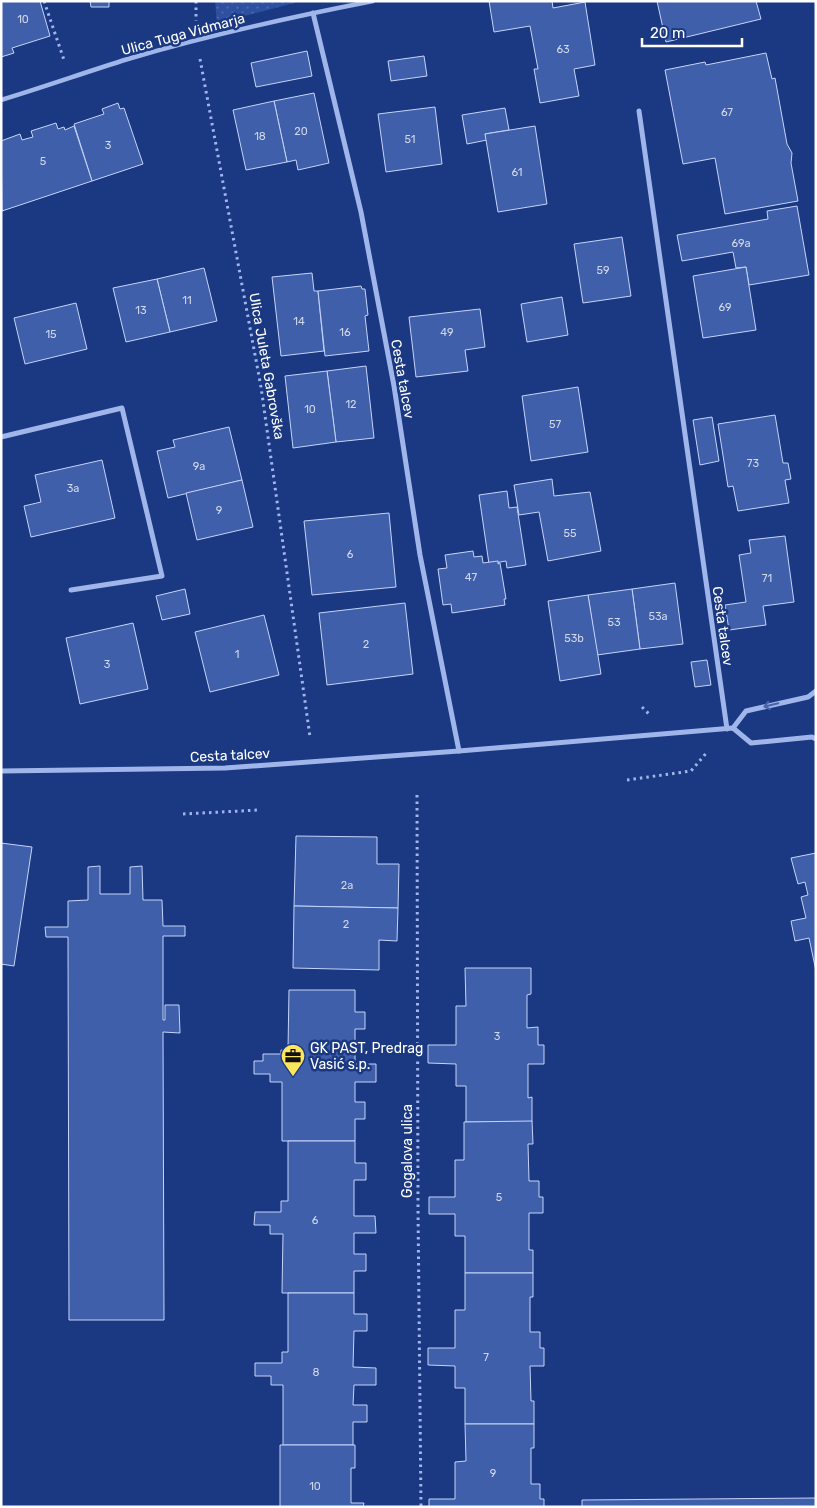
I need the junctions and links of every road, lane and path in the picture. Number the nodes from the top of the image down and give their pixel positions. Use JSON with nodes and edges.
{"nodes":[{"id":1,"x":44,"y":1,"type":"edge"},
{"id":2,"x":196,"y":1,"type":"edge"},
{"id":3,"x":373,"y":1,"type":"edge"},
{"id":4,"x":313,"y":13,"type":"junction"},
{"id":5,"x":196,"y":40,"type":"junction"},
{"id":6,"x":70,"y":79,"type":"junction"},
{"id":7,"x":1,"y":100,"type":"edge"},
{"id":8,"x":639,"y":111,"type":"dead end"},
{"id":9,"x":1,"y":437,"type":"edge"},
{"id":10,"x":70,"y":590,"type":"dead end"},
{"id":11,"x":816,"y":691,"type":"edge"},
{"id":12,"x":730,"y":728,"type":"junction"},
{"id":13,"x":310,"y":737,"type":"dead end"},
{"id":14,"x":816,"y":739,"type":"edge"},
{"id":15,"x":459,"y":751,"type":"junction"},
{"id":16,"x":1,"y":771,"type":"edge"},
{"id":17,"x":691,"y":771,"type":"dead end"},
{"id":18,"x":627,"y":780,"type":"dead end"},
{"id":19,"x":417,"y":795,"type":"dead end"},
{"id":20,"x":259,"y":810,"type":"dead end"},
{"id":21,"x":183,"y":814,"type":"dead end"},
{"id":22,"x":421,"y":1507,"type":"edge"}],
"edges":[{"from":1,"to":6,"type":"path"},
{"from":2,"to":5,"type":"path","name":"Ulica Juleta Gabrovška"},
{"from":3,"to":4,"type":"street","name":"Ulica Tuga Vidmarja"},
{"from":4,"to":5,"type":"street","name":"Ulica Tuga Vidmarja"},
{"from":4,"to":15,"type":"street","name":"Cesta talcev"},
{"from":5,"to":6,"type":"street","name":"Ulica Tuga Vidmarja"},
{"from":5,"to":13,"type":"path","name":"Ulica Juleta Gabrovška"},
{"from":6,"to":7,"type":"street","name":"Ulica Tuga Vidmarja"},
{"from":8,"to":12,"type":"street","name":"Cesta talcev"},
{"from":9,"to":10,"type":"street"},
{"from":11,"to":12,"type":"street","one_way":true},
{"from":12,"to":14,"type":"street"},
{"from":12,"to":15,"type":"street","name":"Cesta talcev"},
{"from":15,"to":16,"type":"street","name":"Cesta talcev"},
{"from":17,"to":18,"type":"path"},
{"from":19,"to":22,"type":"path","name":"Gogalova ulica"},
{"from":20,"to":21,"type":"path"}]}
